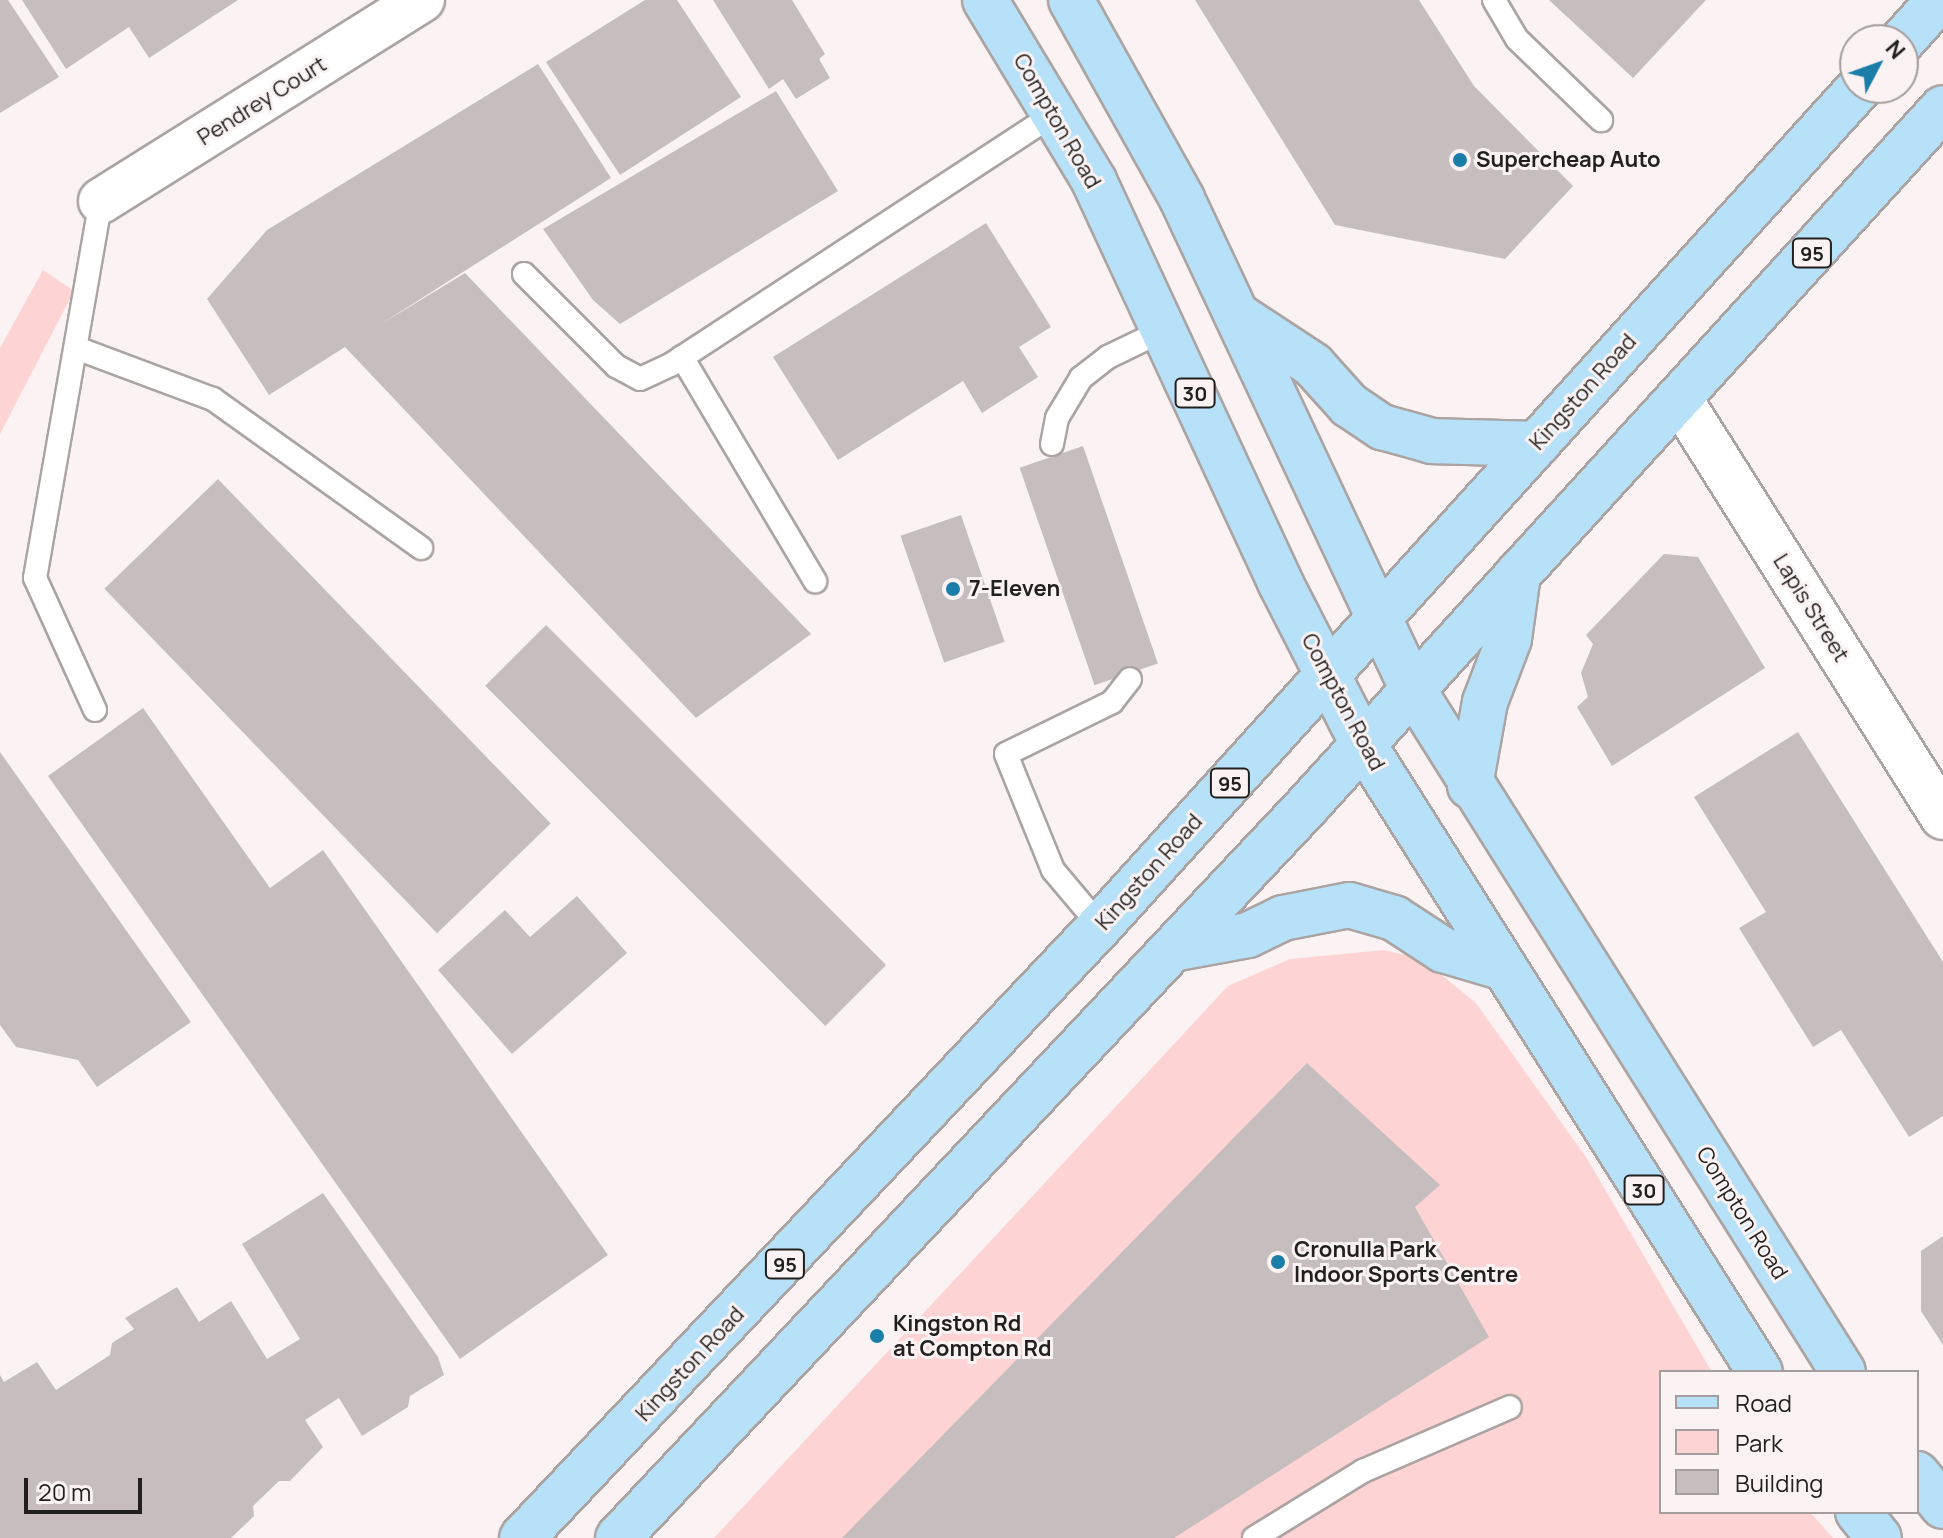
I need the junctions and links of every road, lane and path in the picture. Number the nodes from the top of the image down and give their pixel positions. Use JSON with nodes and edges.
{"nodes":[{"id":1,"x":422,"y":0,"type":"edge"},
{"id":2,"x":985,"y":0,"type":"edge"},
{"id":3,"x":1071,"y":0,"type":"edge"},
{"id":4,"x":1494,"y":0,"type":"edge"},
{"id":5,"x":1939,"y":0,"type":"edge"},
{"id":6,"x":1917,"y":24,"type":"edge"},
{"id":7,"x":1845,"y":104,"type":"edge"},
{"id":8,"x":1943,"y":108,"type":"edge"},
{"id":9,"x":1054,"y":114,"type":"junction"},
{"id":10,"x":1601,"y":120,"type":"dead end"},
{"id":11,"x":101,"y":201,"type":"joint"},
{"id":12,"x":524,"y":274,"type":"dead end"},
{"id":13,"x":1237,"y":315,"type":"junction"},
{"id":14,"x":1166,"y":329,"type":"junction"},
{"id":15,"x":79,"y":349,"type":"junction"},
{"id":16,"x":682,"y":357,"type":"junction"},
{"id":17,"x":1679,"y":398,"type":"junction"},
{"id":18,"x":1052,"y":444,"type":"dead end"},
{"id":19,"x":1537,"y":444,"type":"junction"},
{"id":20,"x":421,"y":548,"type":"dead end"},
{"id":21,"x":1518,"y":574,"type":"junction"},
{"id":22,"x":815,"y":581,"type":"dead end"},
{"id":23,"x":1379,"y":620,"type":"junction"},
{"id":24,"x":1326,"y":677,"type":"junction"},
{"id":25,"x":1130,"y":679,"type":"dead end"},
{"id":26,"x":1412,"y":688,"type":"junction"},
{"id":27,"x":95,"y":710,"type":"dead end"},
{"id":28,"x":1362,"y":742,"type":"junction"},
{"id":29,"x":1470,"y":786,"type":"junction"},
{"id":30,"x":1943,"y":817,"type":"edge"},
{"id":31,"x":1100,"y":926,"type":"junction"},
{"id":32,"x":1173,"y":949,"type":"junction"},
{"id":33,"x":1501,"y":967,"type":"junction"},
{"id":34,"x":1759,"y":1370,"type":"edge"},
{"id":35,"x":1842,"y":1370,"type":"edge"},
{"id":36,"x":1510,"y":1407,"type":"dead end"},
{"id":37,"x":1919,"y":1476,"type":"edge"},
{"id":38,"x":1943,"y":1506,"type":"edge"},
{"id":39,"x":1860,"y":1514,"type":"edge"},
{"id":40,"x":522,"y":1538,"type":"edge"},
{"id":41,"x":618,"y":1538,"type":"edge"},
{"id":42,"x":1254,"y":1538,"type":"edge"},
{"id":43,"x":1879,"y":1538,"type":"edge"}],
"edges":[{"from":1,"to":11,"type":"street","name":"Pendrey Court"},
{"from":2,"to":9,"type":"main road","name":"Compton Road","number":"30"},
{"from":3,"to":13,"type":"main road","name":"Compton Road"},
{"from":4,"to":10,"type":"lane"},
{"from":5,"to":6,"type":"main road"},
{"from":7,"to":19,"type":"main road","name":"Kingston Road","number":"95"},
{"from":8,"to":17,"type":"main road","number":"95"},
{"from":9,"to":14,"type":"main road","name":"Compton Road","number":"30"},
{"from":9,"to":16,"type":"lane"},
{"from":11,"to":15,"type":"lane"},
{"from":12,"to":16,"type":"lane"},
{"from":13,"to":19,"type":"main road"},
{"from":13,"to":23,"type":"main road","name":"Compton Road"},
{"from":14,"to":18,"type":"lane"},
{"from":14,"to":24,"type":"main road","name":"Compton Road","number":"30"},
{"from":15,"to":20,"type":"lane"},
{"from":15,"to":27,"type":"lane"},
{"from":16,"to":22,"type":"lane"},
{"from":17,"to":21,"type":"main road","number":"95"},
{"from":17,"to":30,"type":"street","name":"Lapis Street"},
{"from":19,"to":23,"type":"main road","name":"Kingston Road","number":"95"},
{"from":21,"to":26,"type":"main road","number":"95"},
{"from":21,"to":29,"type":"main road"},
{"from":23,"to":24,"type":"main road","name":"Kingston Road","number":"95"},
{"from":23,"to":26,"type":"main road","name":"Compton Road"},
{"from":24,"to":28,"type":"main road","name":"Compton Road","number":"30"},
{"from":24,"to":31,"type":"main road","name":"Kingston Road","number":"95"},
{"from":25,"to":31,"type":"lane"},
{"from":26,"to":28,"type":"main road","number":"95"},
{"from":26,"to":29,"type":"main road","name":"Compton Road"},
{"from":28,"to":32,"type":"main road","number":"95"},
{"from":28,"to":33,"type":"main road","name":"Compton Road","number":"30"},
{"from":29,"to":35,"type":"main road","name":"Compton Road"},
{"from":31,"to":40,"type":"main road","name":"Kingston Road","number":"95"},
{"from":32,"to":33,"type":"main road"},
{"from":32,"to":41,"type":"main road","number":"95"},
{"from":33,"to":34,"type":"main road","name":"Compton Road","number":"30"},
{"from":36,"to":42,"type":"lane"},
{"from":37,"to":38,"type":"main road"},
{"from":39,"to":43,"type":"main road"}]}
